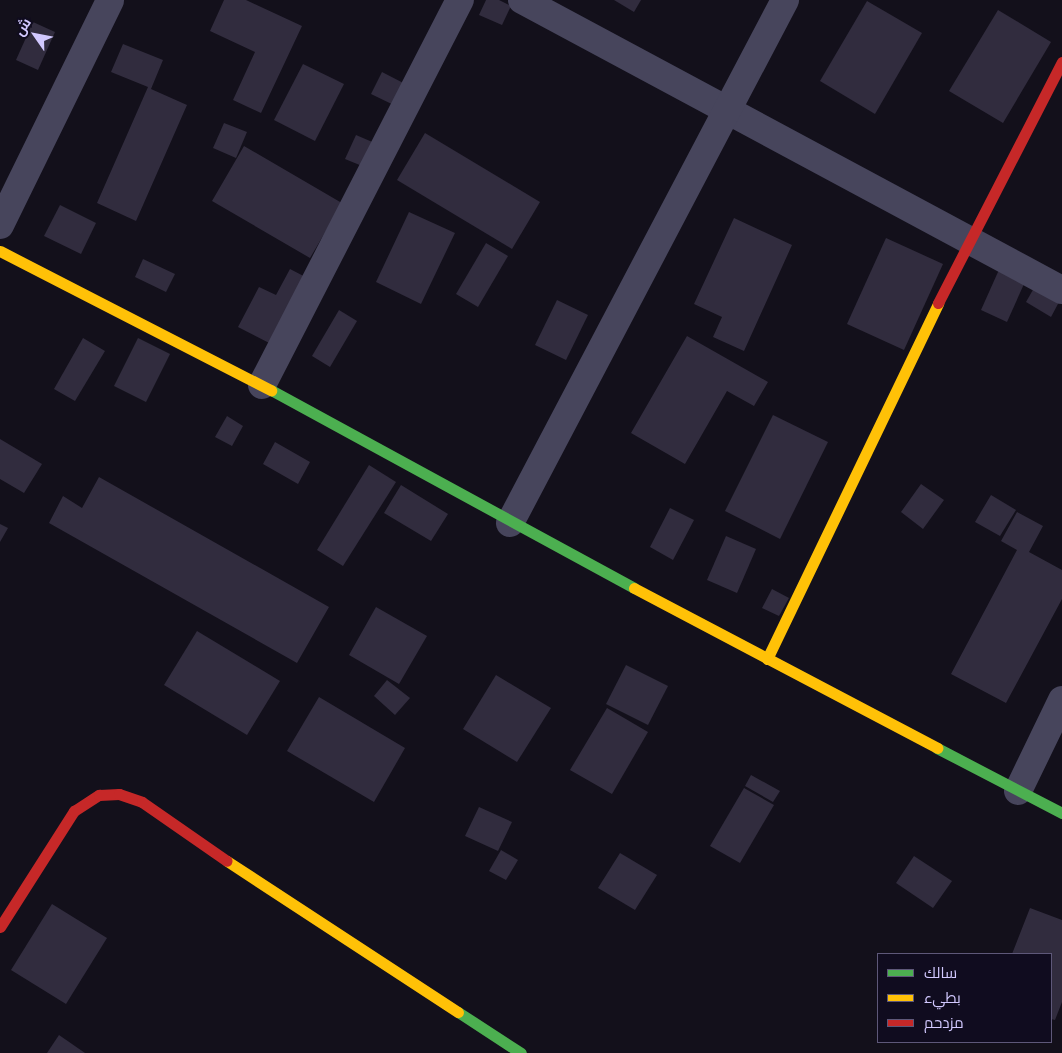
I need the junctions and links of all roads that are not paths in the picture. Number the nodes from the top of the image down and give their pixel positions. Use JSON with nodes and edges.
{"nodes":[{"id":1,"x":110,"y":0,"type":"edge"},
{"id":2,"x":460,"y":0,"type":"edge"},
{"id":3,"x":522,"y":0,"type":"edge"},
{"id":4,"x":785,"y":0,"type":"edge"},
{"id":5,"x":1062,"y":62,"type":"edge"},
{"id":6,"x":728,"y":109,"type":"junction"},
{"id":7,"x":0,"y":225,"type":"edge"},
{"id":8,"x":971,"y":243,"type":"junction"},
{"id":9,"x":0,"y":251,"type":"edge"},
{"id":10,"x":1062,"y":290,"type":"edge"},
{"id":11,"x":262,"y":385,"type":"junction"},
{"id":12,"x":510,"y":524,"type":"junction"},
{"id":13,"x":767,"y":659,"type":"junction"},
{"id":14,"x":1062,"y":700,"type":"edge"},
{"id":15,"x":1018,"y":791,"type":"junction"},
{"id":16,"x":1062,"y":814,"type":"edge"},
{"id":17,"x":0,"y":927,"type":"edge"},
{"id":18,"x":521,"y":1053,"type":"edge"}],
"edges":[{"from":1,"to":7,"type":"street"},
{"from":2,"to":11,"type":"street"},
{"from":3,"to":6,"type":"street"},
{"from":4,"to":6,"type":"street"},
{"from":5,"to":8,"type":"street"},
{"from":6,"to":8,"type":"street"},
{"from":6,"to":12,"type":"street"},
{"from":8,"to":10,"type":"street"},
{"from":8,"to":13,"type":"street"},
{"from":9,"to":11,"type":"street"},
{"from":11,"to":12,"type":"street"},
{"from":12,"to":13,"type":"street"},
{"from":13,"to":15,"type":"street"},
{"from":14,"to":15,"type":"street"},
{"from":15,"to":16,"type":"street"},
{"from":17,"to":18,"type":"street"}]}
